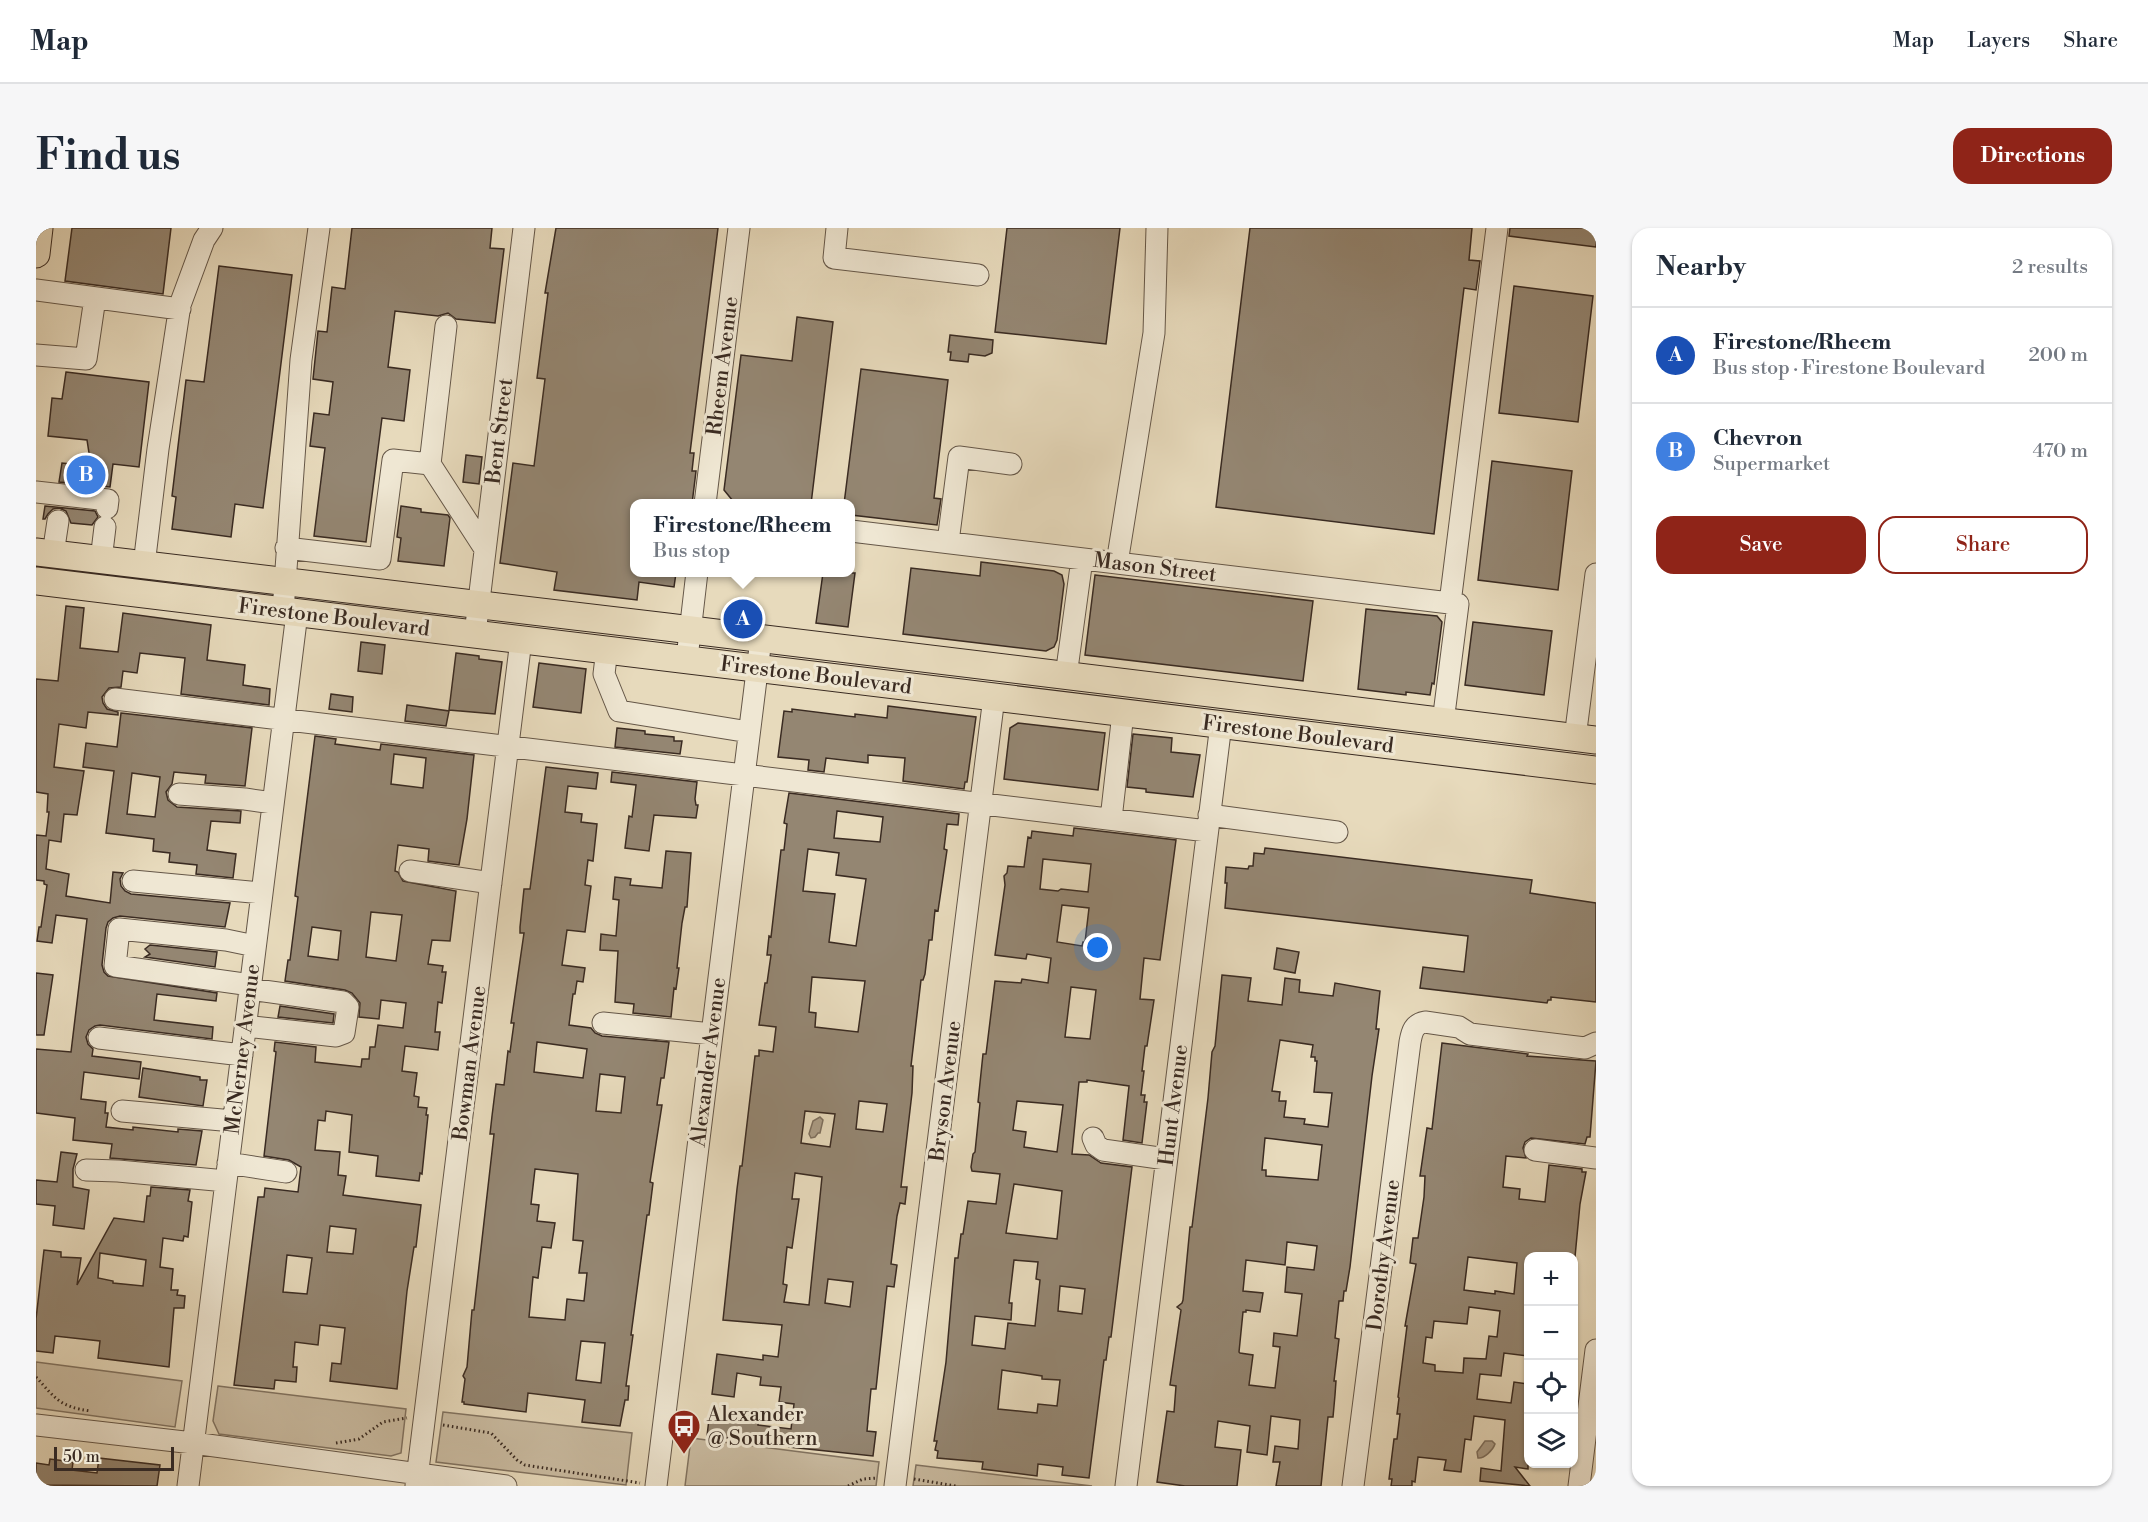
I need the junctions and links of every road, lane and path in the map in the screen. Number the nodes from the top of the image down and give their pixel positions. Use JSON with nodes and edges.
{"nodes":[{"id":1,"x":39,"y":228,"type":"edge"},
{"id":2,"x":212,"y":228,"type":"edge"},
{"id":3,"x":319,"y":228,"type":"edge"},
{"id":4,"x":524,"y":228,"type":"edge"},
{"id":5,"x":739,"y":228,"type":"edge"},
{"id":6,"x":837,"y":228,"type":"edge"},
{"id":7,"x":1157,"y":228,"type":"edge"},
{"id":8,"x":1497,"y":228,"type":"edge"},
{"id":9,"x":36,"y":254,"type":"edge"},
{"id":10,"x":978,"y":275,"type":"dead end"},
{"id":11,"x":36,"y":290,"type":"edge"},
{"id":12,"x":95,"y":298,"type":"junction"},
{"id":13,"x":180,"y":309,"type":"junction"},
{"id":14,"x":446,"y":326,"type":"dead end"},
{"id":15,"x":36,"y":355,"type":"edge"},
{"id":16,"x":430,"y":464,"type":"junction"},
{"id":17,"x":1011,"y":464,"type":"dead end"},
{"id":18,"x":36,"y":492,"type":"edge"},
{"id":19,"x":706,"y":499,"type":"edge"},
{"id":20,"x":60,"y":506,"type":"junction"},
{"id":21,"x":855,"y":531,"type":"edge"},
{"id":22,"x":948,"y":542,"type":"junction"},
{"id":23,"x":286,"y":548,"type":"junction"},
{"id":24,"x":484,"y":549,"type":"junction"},
{"id":25,"x":45,"y":553,"type":"edge"},
{"id":26,"x":1082,"y":559,"type":"junction"},
{"id":27,"x":101,"y":560,"type":"junction"},
{"id":28,"x":1117,"y":563,"type":"junction"},
{"id":29,"x":144,"y":565,"type":"junction"},
{"id":30,"x":1596,"y":574,"type":"edge"},
{"id":31,"x":697,"y":577,"type":"edge"},
{"id":32,"x":36,"y":581,"type":"edge"},
{"id":33,"x":286,"y":582,"type":"junction"},
{"id":34,"x":1454,"y":604,"type":"junction"},
{"id":35,"x":478,"y":605,"type":"junction"},
{"id":36,"x":290,"y":612,"type":"junction"},
{"id":37,"x":690,"y":630,"type":"junction"},
{"id":38,"x":475,"y":634,"type":"junction"},
{"id":39,"x":761,"y":639,"type":"junction"},
{"id":40,"x":521,"y":640,"type":"junction"},
{"id":41,"x":608,"y":649,"type":"junction"},
{"id":42,"x":687,"y":658,"type":"junction"},
{"id":43,"x":757,"y":668,"type":"junction"},
{"id":44,"x":1065,"y":676,"type":"junction"},
{"id":45,"x":994,"y":697,"type":"junction"},
{"id":46,"x":115,"y":699,"type":"dead end"},
{"id":47,"x":1122,"y":713,"type":"junction"},
{"id":48,"x":284,"y":719,"type":"junction"},
{"id":49,"x":1443,"y":722,"type":"junction"},
{"id":50,"x":1221,"y":724,"type":"junction"},
{"id":51,"x":749,"y":732,"type":"junction"},
{"id":52,"x":1586,"y":739,"type":"edge"},
{"id":53,"x":508,"y":746,"type":"junction"},
{"id":54,"x":1596,"y":770,"type":"edge"},
{"id":55,"x":744,"y":775,"type":"junction"},
{"id":56,"x":179,"y":794,"type":"dead end"},
{"id":57,"x":273,"y":803,"type":"junction"},
{"id":58,"x":981,"y":803,"type":"junction"},
{"id":59,"x":1111,"y":819,"type":"junction"},
{"id":60,"x":1208,"y":823,"type":"junction"},
{"id":61,"x":1337,"y":832,"type":"dead end"},
{"id":62,"x":410,"y":871,"type":"dead end"},
{"id":63,"x":133,"y":881,"type":"dead end"},
{"id":64,"x":491,"y":883,"type":"junction"},
{"id":65,"x":262,"y":894,"type":"junction"},
{"id":66,"x":255,"y":946,"type":"junction"},
{"id":67,"x":250,"y":987,"type":"junction"},
{"id":68,"x":603,"y":1023,"type":"dead end"},
{"id":69,"x":245,"y":1026,"type":"junction"},
{"id":70,"x":712,"y":1034,"type":"junction"},
{"id":71,"x":99,"y":1038,"type":"dead end"},
{"id":72,"x":1596,"y":1043,"type":"edge"},
{"id":73,"x":242,"y":1055,"type":"junction"},
{"id":74,"x":122,"y":1112,"type":"dead end"},
{"id":75,"x":233,"y":1121,"type":"junction"},
{"id":76,"x":1093,"y":1138,"type":"dead end"},
{"id":77,"x":1535,"y":1150,"type":"dead end"},
{"id":78,"x":1596,"y":1158,"type":"edge"},
{"id":79,"x":1166,"y":1159,"type":"junction"},
{"id":80,"x":86,"y":1170,"type":"dead end"},
{"id":81,"x":227,"y":1172,"type":"junction"},
{"id":82,"x":286,"y":1172,"type":"dead end"},
{"id":83,"x":1596,"y":1350,"type":"edge"},
{"id":84,"x":36,"y":1377,"type":"edge"},
{"id":85,"x":96,"y":1412,"type":"dead end"},
{"id":86,"x":414,"y":1418,"type":"dead end"},
{"id":87,"x":435,"y":1421,"type":"dead end"},
{"id":88,"x":36,"y":1425,"type":"edge"},
{"id":89,"x":193,"y":1443,"type":"junction"},
{"id":90,"x":335,"y":1443,"type":"dead end"},
{"id":91,"x":417,"y":1480,"type":"edge"},
{"id":92,"x":894,"y":1480,"type":"edge"},
{"id":93,"x":633,"y":1482,"type":"dead end"},
{"id":94,"x":188,"y":1486,"type":"edge"},
{"id":95,"x":506,"y":1486,"type":"edge"},
{"id":96,"x":656,"y":1486,"type":"edge"},
{"id":97,"x":848,"y":1486,"type":"edge"},
{"id":98,"x":956,"y":1486,"type":"edge"},
{"id":99,"x":1126,"y":1486,"type":"edge"},
{"id":100,"x":1353,"y":1486,"type":"edge"},
{"id":101,"x":1579,"y":1486,"type":"edge"}],
"edges":[{"from":1,"to":9,"type":"main road"},
{"from":2,"to":13,"type":"street"},
{"from":3,"to":23,"type":"street","name":"McNerney Avenue"},
{"from":4,"to":24,"type":"street","name":"Bent Street"},
{"from":5,"to":19,"type":"street","name":"Rheem Avenue"},
{"from":6,"to":10,"type":"street"},
{"from":7,"to":28,"type":"street"},
{"from":8,"to":34,"type":"street"},
{"from":11,"to":12,"type":"street"},
{"from":12,"to":13,"type":"street"},
{"from":12,"to":15,"type":"street"},
{"from":13,"to":29,"type":"street"},
{"from":14,"to":16,"type":"street"},
{"from":16,"to":23,"type":"street"},
{"from":16,"to":24,"type":"street"},
{"from":17,"to":22,"type":"street"},
{"from":18,"to":20,"type":"street"},
{"from":20,"to":25,"type":"street"},
{"from":20,"to":27,"type":"street"},
{"from":21,"to":22,"type":"street","name":"Mason Street"},
{"from":22,"to":26,"type":"street","name":"Mason Street"},
{"from":23,"to":33,"type":"street","name":"McNerney Avenue"},
{"from":24,"to":35,"type":"street","name":"Bent Street"},
{"from":25,"to":27,"type":"main road","name":"Firestone Boulevard"},
{"from":26,"to":28,"type":"street","name":"Mason Street"},
{"from":26,"to":44,"type":"street"},
{"from":27,"to":29,"type":"main road","name":"Firestone Boulevard"},
{"from":28,"to":34,"type":"street","name":"Mason Street"},
{"from":29,"to":33,"type":"main road","name":"Firestone Boulevard"},
{"from":30,"to":52,"type":"street"},
{"from":31,"to":37,"type":"street"},
{"from":32,"to":36,"type":"main road","name":"Firestone Boulevard"},
{"from":33,"to":35,"type":"main road","name":"Firestone Boulevard"},
{"from":33,"to":36,"type":"street","name":"McNerney Avenue"},
{"from":34,"to":49,"type":"street"},
{"from":35,"to":37,"type":"main road","name":"Firestone Boulevard"},
{"from":35,"to":38,"type":"street","name":"Bent Street"},
{"from":36,"to":38,"type":"main road","name":"Firestone Boulevard"},
{"from":36,"to":48,"type":"street","name":"McNerney Avenue"},
{"from":37,"to":39,"type":"main road","name":"Firestone Boulevard"},
{"from":37,"to":42,"type":"street"},
{"from":38,"to":40,"type":"main road","name":"Firestone Boulevard"},
{"from":39,"to":43,"type":"street","name":"Alexander Avenue"},
{"from":39,"to":44,"type":"main road","name":"Firestone Boulevard"},
{"from":40,"to":41,"type":"main road","name":"Firestone Boulevard"},
{"from":40,"to":53,"type":"street","name":"Bowman Avenue"},
{"from":41,"to":42,"type":"main road","name":"Firestone Boulevard"},
{"from":41,"to":51,"type":"street"},
{"from":42,"to":43,"type":"main road","name":"Firestone Boulevard"},
{"from":43,"to":45,"type":"main road","name":"Firestone Boulevard"},
{"from":43,"to":51,"type":"street","name":"Alexander Avenue"},
{"from":44,"to":49,"type":"main road","name":"Firestone Boulevard"},
{"from":45,"to":47,"type":"main road","name":"Firestone Boulevard"},
{"from":45,"to":58,"type":"street","name":"Bryson Avenue"},
{"from":46,"to":48,"type":"street"},
{"from":47,"to":50,"type":"main road","name":"Firestone Boulevard"},
{"from":47,"to":59,"type":"street"},
{"from":48,"to":53,"type":"street"},
{"from":48,"to":57,"type":"street","name":"McNerney Avenue"},
{"from":49,"to":52,"type":"main road","name":"Firestone Boulevard"},
{"from":50,"to":54,"type":"main road","name":"Firestone Boulevard"},
{"from":50,"to":60,"type":"street","name":"Hunt Avenue"},
{"from":51,"to":55,"type":"street","name":"Alexander Avenue"},
{"from":53,"to":55,"type":"street"},
{"from":53,"to":64,"type":"street","name":"Bowman Avenue"},
{"from":55,"to":58,"type":"street"},
{"from":55,"to":70,"type":"street","name":"Alexander Avenue"},
{"from":56,"to":57,"type":"street"},
{"from":57,"to":65,"type":"street","name":"McNerney Avenue"},
{"from":58,"to":59,"type":"street"},
{"from":58,"to":92,"type":"street","name":"Bryson Avenue"},
{"from":59,"to":60,"type":"street"},
{"from":60,"to":61,"type":"street"},
{"from":60,"to":79,"type":"street","name":"Hunt Avenue"},
{"from":62,"to":64,"type":"street"},
{"from":63,"to":65,"type":"street"},
{"from":64,"to":91,"type":"street","name":"Bowman Avenue"},
{"from":65,"to":66,"type":"street","name":"McNerney Avenue"},
{"from":66,"to":67,"type":"street","name":"McNerney Avenue"},
{"from":66,"to":67,"type":"street"},
{"from":67,"to":69,"type":"street","name":"McNerney Avenue"},
{"from":67,"to":69,"type":"street"},
{"from":68,"to":70,"type":"street"},
{"from":69,"to":73,"type":"street","name":"McNerney Avenue"},
{"from":70,"to":96,"type":"street","name":"Alexander Avenue"},
{"from":71,"to":73,"type":"street"},
{"from":72,"to":100,"type":"street","name":"Dorothy Avenue"},
{"from":73,"to":75,"type":"street","name":"McNerney Avenue"},
{"from":74,"to":75,"type":"street"},
{"from":75,"to":81,"type":"street","name":"McNerney Avenue"},
{"from":76,"to":79,"type":"street"},
{"from":77,"to":78,"type":"street"},
{"from":79,"to":99,"type":"street","name":"Hunt Avenue"},
{"from":80,"to":81,"type":"street"},
{"from":81,"to":82,"type":"street"},
{"from":81,"to":89,"type":"street","name":"McNerney Avenue"},
{"from":83,"to":101,"type":"street"},
{"from":84,"to":85,"type":"path"},
{"from":86,"to":90,"type":"path"},
{"from":87,"to":93,"type":"path"},
{"from":88,"to":89,"type":"street"},
{"from":89,"to":91,"type":"street"},
{"from":89,"to":94,"type":"street","name":"McNerney Avenue"},
{"from":91,"to":95,"type":"street"},
{"from":92,"to":97,"type":"path"},
{"from":92,"to":98,"type":"path"}]}
